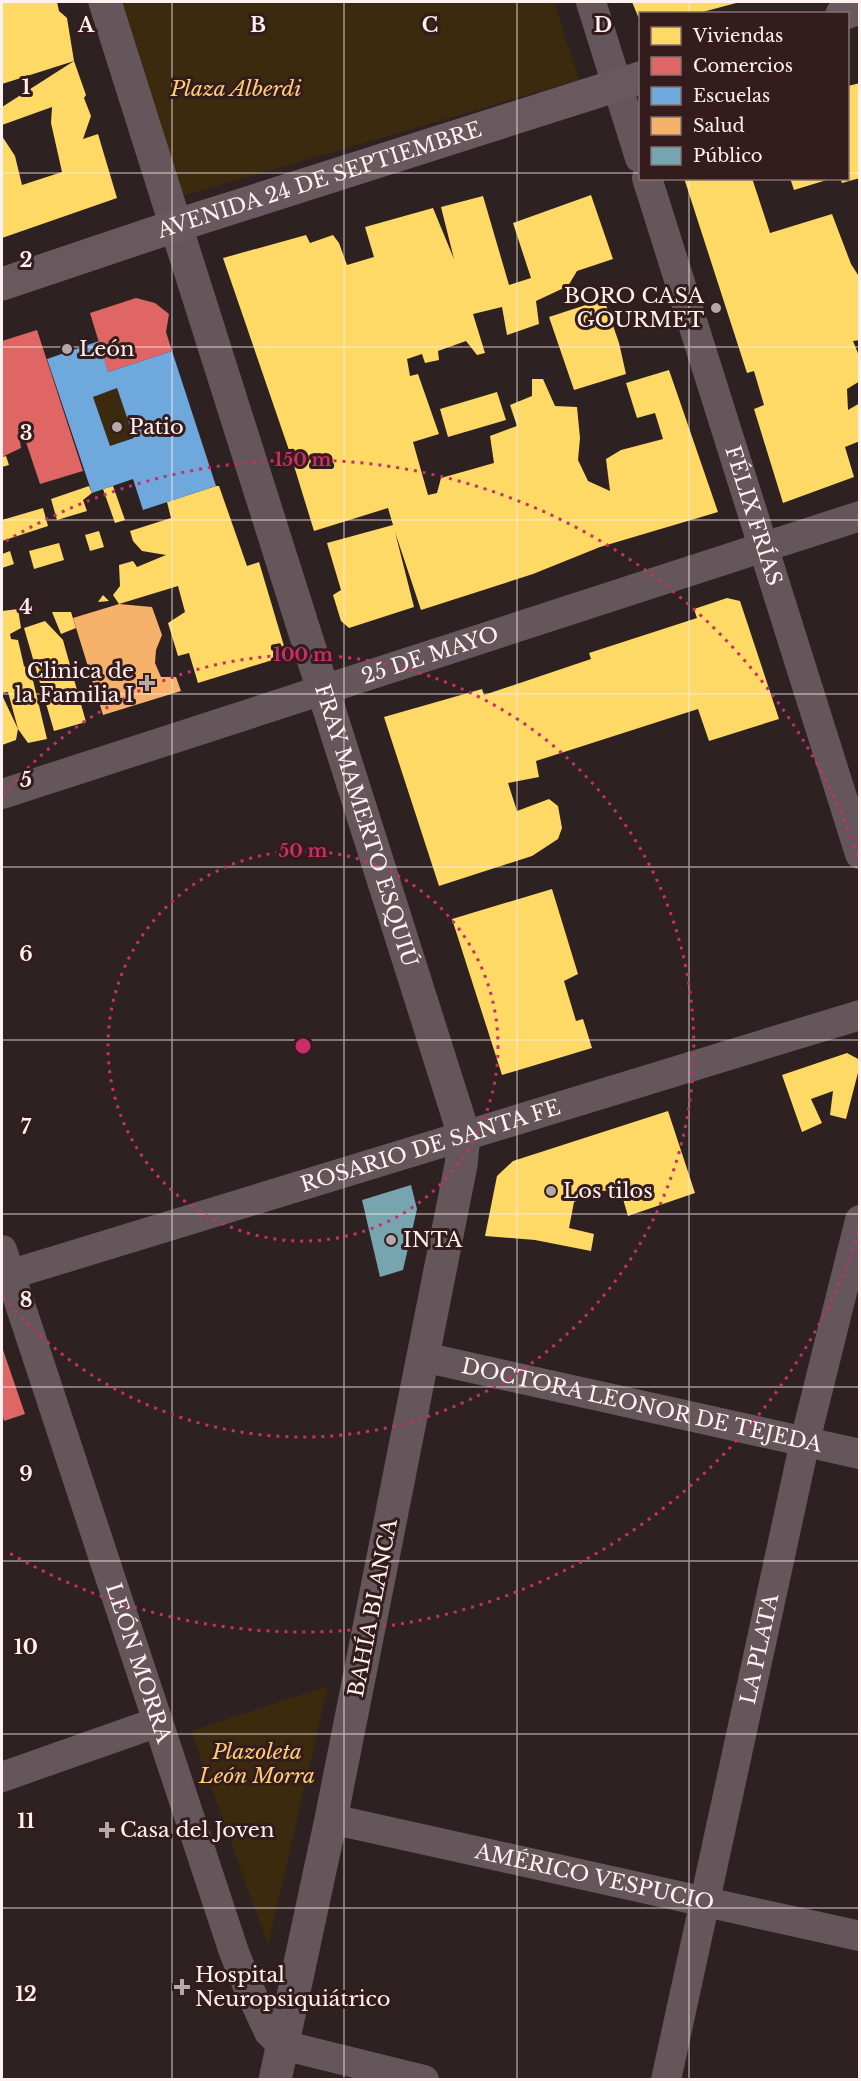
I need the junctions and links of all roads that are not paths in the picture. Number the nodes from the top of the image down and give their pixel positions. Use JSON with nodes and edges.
{"nodes":[{"id":1,"x":105,"y":2,"type":"edge"},
{"id":2,"x":591,"y":2,"type":"edge"},
{"id":3,"x":629,"y":81,"type":"edge"},
{"id":4,"x":639,"y":151,"type":"edge"},
{"id":5,"x":648,"y":180,"type":"edge"},
{"id":6,"x":176,"y":226,"type":"junction"},
{"id":7,"x":2,"y":284,"type":"edge"},
{"id":8,"x":860,"y":516,"type":"edge"},
{"id":9,"x":763,"y":548,"type":"junction"},
{"id":10,"x":323,"y":690,"type":"junction"},
{"id":11,"x":2,"y":794,"type":"edge"},
{"id":12,"x":860,"y":854,"type":"edge"},
{"id":13,"x":860,"y":1015,"type":"edge"},
{"id":14,"x":464,"y":1135,"type":"junction"},
{"id":15,"x":860,"y":1220,"type":"edge"},
{"id":16,"x":4,"y":1267,"type":"edge"},
{"id":17,"x":423,"y":1357,"type":"junction"},
{"id":18,"x":805,"y":1441,"type":"junction"},
{"id":19,"x":860,"y":1454,"type":"edge"},
{"id":20,"x":158,"y":1722,"type":"junction"},
{"id":21,"x":2,"y":1777,"type":"edge"},
{"id":22,"x":331,"y":1819,"type":"junction"},
{"id":23,"x":704,"y":1901,"type":"junction"},
{"id":24,"x":860,"y":1936,"type":"edge"},
{"id":25,"x":282,"y":2045,"type":"junction"},
{"id":26,"x":275,"y":2079,"type":"edge"},
{"id":27,"x":424,"y":2079,"type":"edge"},
{"id":28,"x":666,"y":2079,"type":"edge"}],
"edges":[{"from":1,"to":6,"type":"street","name":"FRAY MAMERTO ESQUIÚ"},
{"from":2,"to":3,"type":"street"},
{"from":3,"to":4,"type":"street"},
{"from":3,"to":6,"type":"main road","name":"AVENIDA 24 DE SEPTIEMBRE"},
{"from":5,"to":9,"type":"street","name":"FÉLIX FRÍAS"},
{"from":6,"to":7,"type":"main road","name":"AVENIDA 24 DE SEPTIEMBRE"},
{"from":6,"to":10,"type":"street","name":"FRAY MAMERTO ESQUIÚ"},
{"from":8,"to":9,"type":"street","name":"25 DE MAYO"},
{"from":9,"to":10,"type":"street","name":"25 DE MAYO"},
{"from":9,"to":12,"type":"street","name":"FÉLIX FRÍAS"},
{"from":10,"to":11,"type":"street","name":"25 DE MAYO"},
{"from":10,"to":14,"type":"street","name":"FRAY MAMERTO ESQUIÚ"},
{"from":13,"to":14,"type":"street","name":"ROSARIO DE SANTA FE"},
{"from":14,"to":16,"type":"street","name":"ROSARIO DE SANTA FE"},
{"from":14,"to":17,"type":"street","name":"BAHÍA BLANCA"},
{"from":15,"to":18,"type":"street","name":"LA PLATA"},
{"from":16,"to":20,"type":"street","name":"LEÓN MORRA"},
{"from":17,"to":18,"type":"street","name":"DOCTORA LEONOR DE TEJEDA"},
{"from":17,"to":22,"type":"street","name":"BAHÍA BLANCA"},
{"from":18,"to":19,"type":"street","name":"DOCTORA LEONOR DE TEJEDA"},
{"from":18,"to":23,"type":"street","name":"LA PLATA"},
{"from":20,"to":21,"type":"street"},
{"from":20,"to":25,"type":"street","name":"LEÓN MORRA"},
{"from":22,"to":23,"type":"street","name":"AMÉRICO VESPUCIO"},
{"from":22,"to":25,"type":"street","name":"BAHÍA BLANCA"},
{"from":23,"to":24,"type":"street","name":"AMÉRICO VESPUCIO"},
{"from":23,"to":28,"type":"street","name":"LA PLATA"},
{"from":25,"to":26,"type":"street","name":"BAHÍA BLANCA"},
{"from":25,"to":27,"type":"street"}]}
